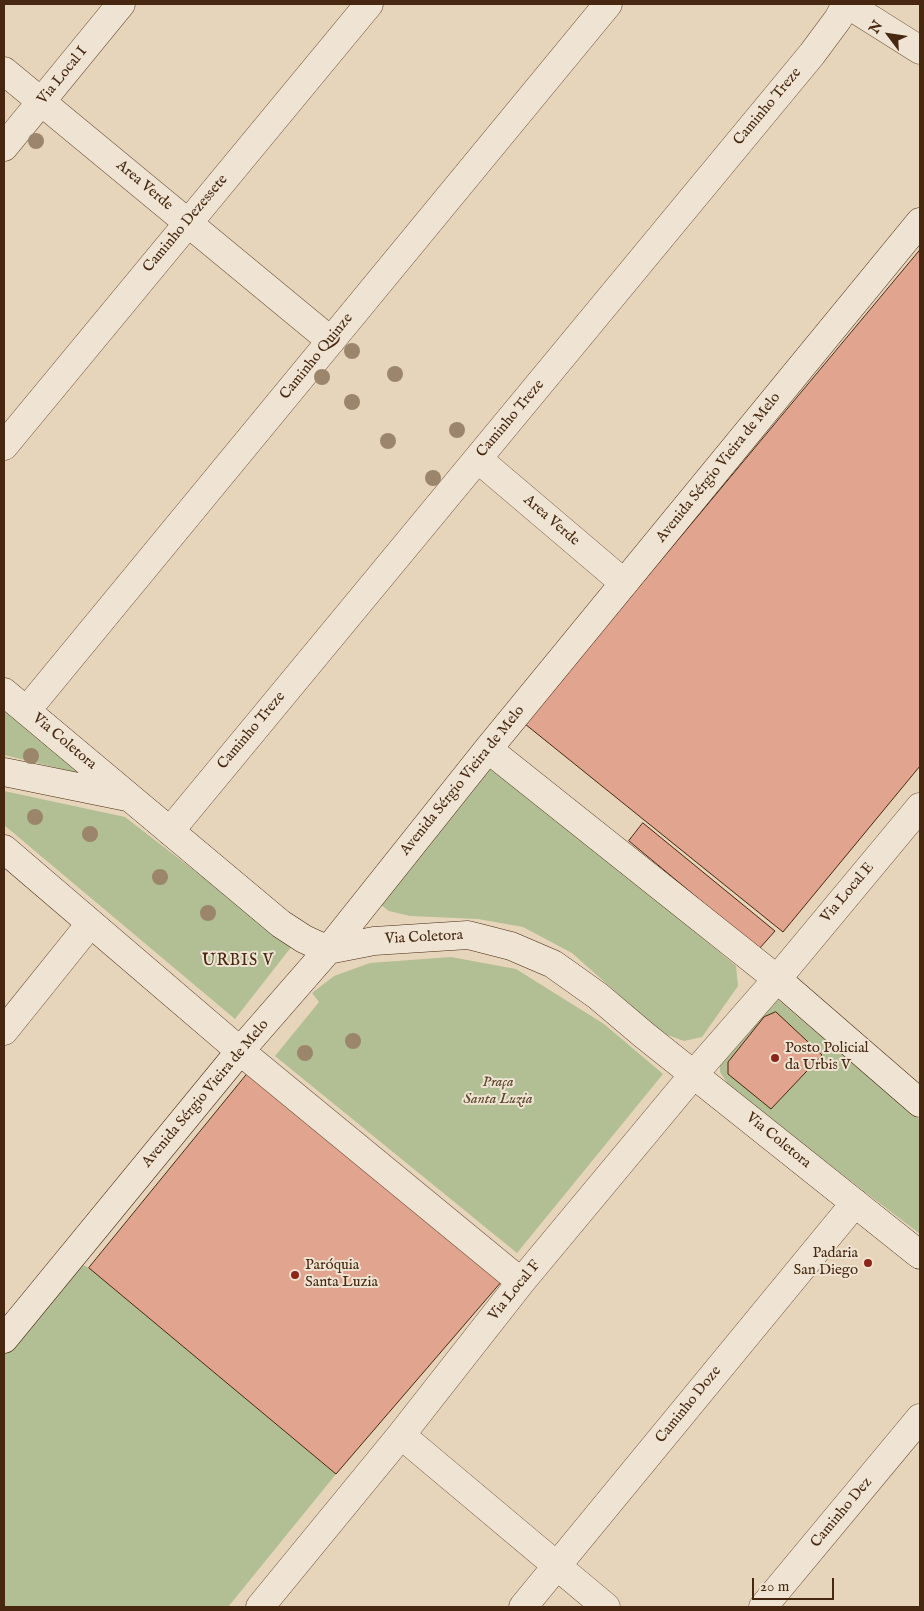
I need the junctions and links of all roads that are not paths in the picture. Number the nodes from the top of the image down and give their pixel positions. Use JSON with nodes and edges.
{"nodes":[{"id":1,"x":121,"y":4,"type":"edge"},
{"id":2,"x":370,"y":4,"type":"edge"},
{"id":3,"x":608,"y":4,"type":"edge"},
{"id":4,"x":846,"y":4,"type":"edge"},
{"id":5,"x":920,"y":50,"type":"edge"},
{"id":6,"x":4,"y":71,"type":"edge"},
{"id":7,"x":42,"y":102,"type":"junction"},
{"id":8,"x":4,"y":147,"type":"edge"},
{"id":9,"x":188,"y":222,"type":"junction"},
{"id":10,"x":920,"y":222,"type":"edge"},
{"id":11,"x":331,"y":341,"type":"junction"},
{"id":12,"x":4,"y":446,"type":"edge"},
{"id":13,"x":478,"y":458,"type":"junction"},
{"id":14,"x":624,"y":583,"type":"junction"},
{"id":15,"x":4,"y":692,"type":"edge"},
{"id":16,"x":27,"y":710,"type":"junction"},
{"id":17,"x":488,"y":749,"type":"junction"},
{"id":18,"x":4,"y":772,"type":"edge"},
{"id":19,"x":130,"y":798,"type":"junction"},
{"id":20,"x":920,"y":807,"type":"edge"},
{"id":21,"x":170,"y":831,"type":"junction"},
{"id":22,"x":4,"y":849,"type":"edge"},
{"id":23,"x":90,"y":924,"type":"junction"},
{"id":24,"x":328,"y":950,"type":"junction"},
{"id":25,"x":777,"y":979,"type":"junction"},
{"id":26,"x":4,"y":1031,"type":"edge"},
{"id":27,"x":240,"y":1051,"type":"junction"},
{"id":28,"x":694,"y":1074,"type":"junction"},
{"id":29,"x":920,"y":1103,"type":"edge"},
{"id":30,"x":855,"y":1203,"type":"junction"},
{"id":31,"x":920,"y":1255,"type":"edge"},
{"id":32,"x":521,"y":1282,"type":"junction"},
{"id":33,"x":4,"y":1339,"type":"edge"},
{"id":34,"x":920,"y":1418,"type":"edge"},
{"id":35,"x":401,"y":1435,"type":"junction"},
{"id":36,"x":557,"y":1566,"type":"junction"},
{"id":37,"x":260,"y":1607,"type":"edge"},
{"id":38,"x":523,"y":1607,"type":"edge"},
{"id":39,"x":606,"y":1607,"type":"edge"},
{"id":40,"x":763,"y":1607,"type":"edge"}],
"edges":[{"from":1,"to":7,"type":"street","name":"Via Local I"},
{"from":2,"to":9,"type":"street","name":"Caminho Dezessete"},
{"from":3,"to":11,"type":"street","name":"Caminho Quinze"},
{"from":4,"to":5,"type":"street"},
{"from":4,"to":13,"type":"street","name":"Caminho Treze"},
{"from":6,"to":7,"type":"street","name":"Area Verde"},
{"from":7,"to":8,"type":"street","name":"Via Local I"},
{"from":7,"to":9,"type":"street","name":"Area Verde"},
{"from":9,"to":11,"type":"street","name":"Area Verde"},
{"from":9,"to":12,"type":"street","name":"Caminho Dezessete"},
{"from":10,"to":14,"type":"street","name":"Avenida Sérgio Vieira de Melo"},
{"from":11,"to":16,"type":"street","name":"Caminho Quinze"},
{"from":13,"to":14,"type":"street","name":"Area Verde"},
{"from":13,"to":21,"type":"street","name":"Caminho Treze"},
{"from":14,"to":17,"type":"street","name":"Avenida Sérgio Vieira de Melo"},
{"from":15,"to":16,"type":"street","name":"Via Coletora"},
{"from":16,"to":19,"type":"street","name":"Via Coletora"},
{"from":17,"to":24,"type":"street","name":"Avenida Sérgio Vieira de Melo"},
{"from":17,"to":25,"type":"street"},
{"from":18,"to":19,"type":"street"},
{"from":19,"to":21,"type":"street","name":"Via Coletora"},
{"from":20,"to":25,"type":"street","name":"Via Local E"},
{"from":21,"to":24,"type":"street","name":"Via Coletora"},
{"from":22,"to":23,"type":"street"},
{"from":23,"to":26,"type":"street"},
{"from":23,"to":27,"type":"street"},
{"from":24,"to":27,"type":"street","name":"Avenida Sérgio Vieira de Melo"},
{"from":24,"to":28,"type":"street","name":"Via Coletora"},
{"from":25,"to":28,"type":"street","name":"Via Local F"},
{"from":25,"to":29,"type":"street"},
{"from":27,"to":32,"type":"street"},
{"from":27,"to":33,"type":"street","name":"Avenida Sérgio Vieira de Melo"},
{"from":28,"to":30,"type":"street","name":"Via Coletora"},
{"from":28,"to":32,"type":"street","name":"Via Local F"},
{"from":30,"to":31,"type":"street","name":"Via Coletora"},
{"from":30,"to":36,"type":"street","name":"Caminho Doze"},
{"from":32,"to":35,"type":"street","name":"Via Local F"},
{"from":34,"to":40,"type":"street","name":"Caminho Dez"},
{"from":35,"to":36,"type":"street"},
{"from":35,"to":37,"type":"street","name":"Via Local F"},
{"from":36,"to":38,"type":"street","name":"Caminho Doze"},
{"from":36,"to":39,"type":"street"}]}
